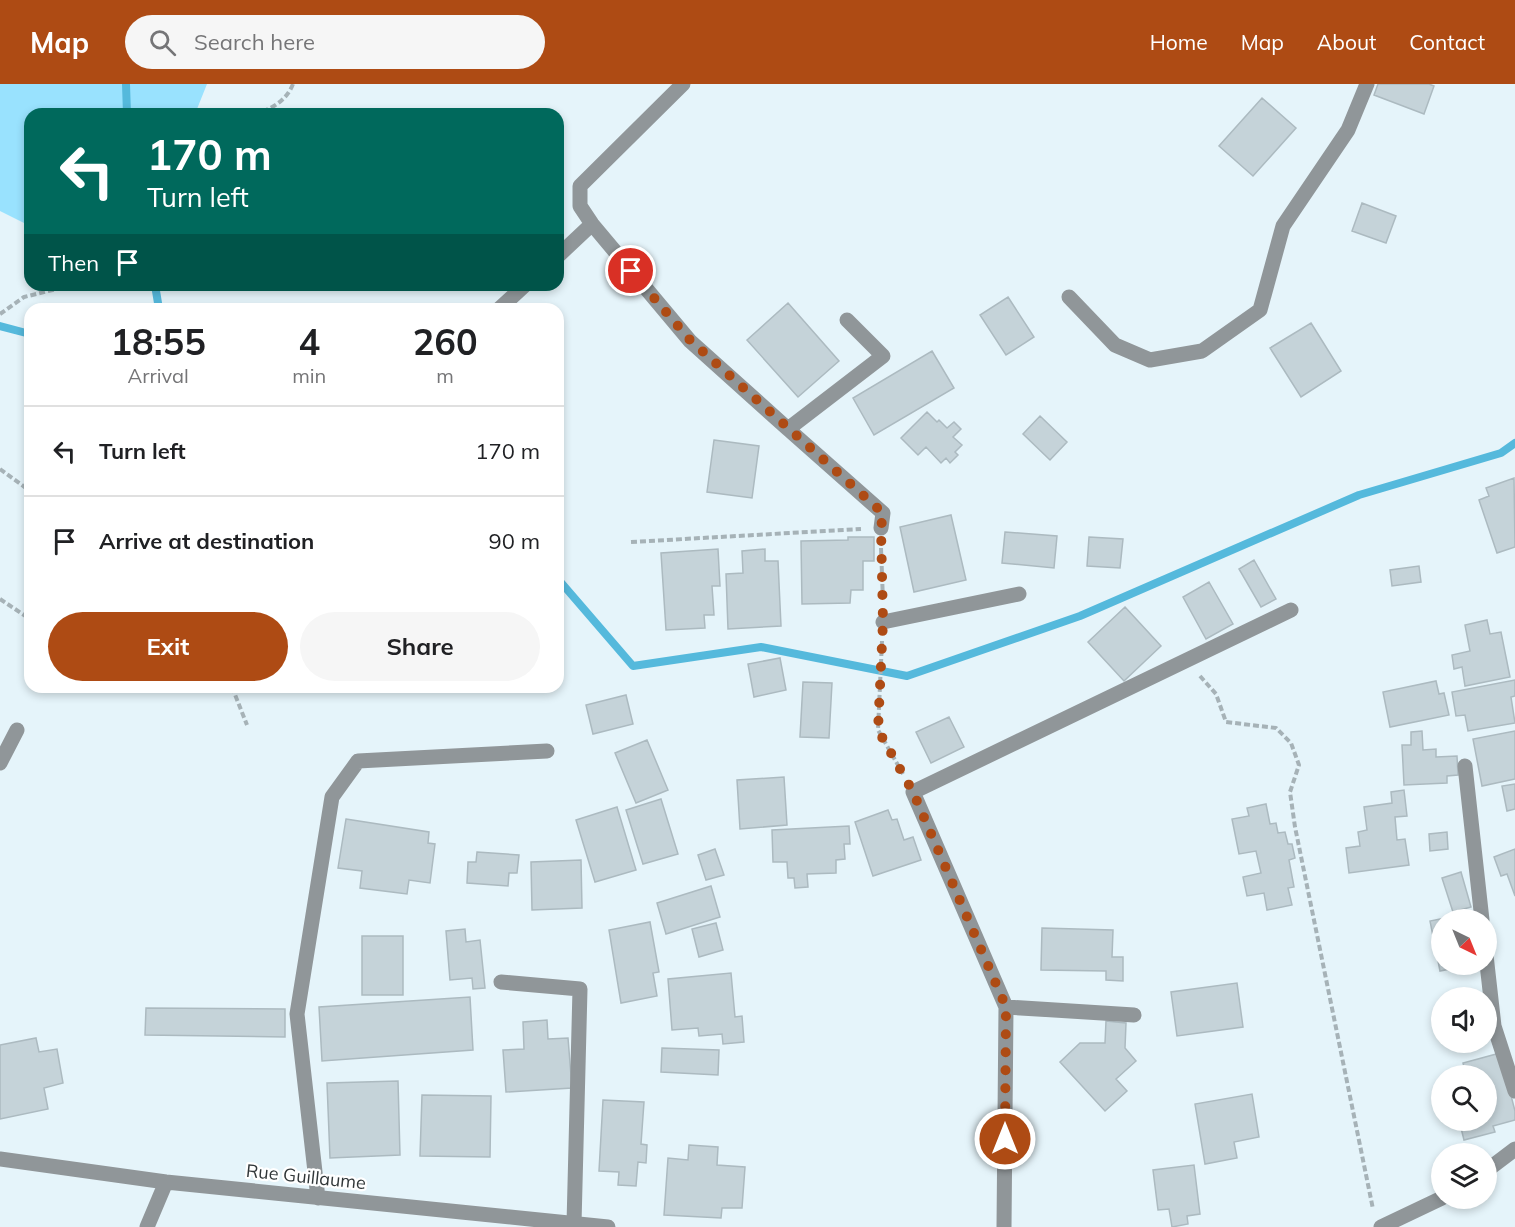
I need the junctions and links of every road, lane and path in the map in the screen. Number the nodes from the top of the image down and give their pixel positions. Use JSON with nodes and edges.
{"nodes":[{"id":1,"x":293,"y":84,"type":"edge"},
{"id":2,"x":683,"y":84,"type":"edge"},
{"id":3,"x":1367,"y":84,"type":"edge"},
{"id":4,"x":270,"y":108,"type":"edge"},
{"id":5,"x":592,"y":225,"type":"junction"},
{"id":6,"x":564,"y":250,"type":"edge"},
{"id":7,"x":48,"y":291,"type":"edge"},
{"id":8,"x":518,"y":291,"type":"edge"},
{"id":9,"x":1069,"y":297,"type":"dead end"},
{"id":10,"x":506,"y":303,"type":"edge"},
{"id":11,"x":0,"y":314,"type":"edge"},
{"id":12,"x":847,"y":320,"type":"dead end"},
{"id":13,"x":788,"y":429,"type":"junction"},
{"id":14,"x":0,"y":470,"type":"edge"},
{"id":15,"x":24,"y":487,"type":"edge"},
{"id":16,"x":881,"y":528,"type":"junction"},
{"id":17,"x":631,"y":542,"type":"dead end"},
{"id":18,"x":1019,"y":594,"type":"dead end"},
{"id":19,"x":0,"y":599,"type":"edge"},
{"id":20,"x":1291,"y":609,"type":"dead end"},
{"id":21,"x":24,"y":615,"type":"edge"},
{"id":22,"x":883,"y":622,"type":"junction"},
{"id":23,"x":1187,"y":660,"type":"junction"},
{"id":24,"x":234,"y":693,"type":"edge"},
{"id":25,"x":247,"y":725,"type":"dead end"},
{"id":26,"x":17,"y":730,"type":"dead end"},
{"id":27,"x":547,"y":751,"type":"dead end"},
{"id":28,"x":0,"y":763,"type":"edge"},
{"id":29,"x":1465,"y":766,"type":"dead end"},
{"id":30,"x":913,"y":792,"type":"junction"},
{"id":31,"x":1481,"y":909,"type":"edge"},
{"id":32,"x":1488,"y":975,"type":"edge"},
{"id":33,"x":501,"y":982,"type":"dead end"},
{"id":34,"x":1006,"y":1007,"type":"junction"},
{"id":35,"x":1134,"y":1015,"type":"dead end"},
{"id":36,"x":1515,"y":1091,"type":"edge"},
{"id":37,"x":1515,"y":1149,"type":"edge"},
{"id":38,"x":0,"y":1159,"type":"edge"},
{"id":39,"x":1497,"y":1163,"type":"edge"},
{"id":40,"x":166,"y":1182,"type":"junction"},
{"id":41,"x":318,"y":1198,"type":"junction"},
{"id":42,"x":1431,"y":1202,"type":"edge"},
{"id":43,"x":1378,"y":1221,"type":"edge"},
{"id":44,"x":574,"y":1224,"type":"junction"},
{"id":45,"x":147,"y":1227,"type":"edge"},
{"id":46,"x":608,"y":1227,"type":"edge"},
{"id":47,"x":1004,"y":1227,"type":"edge"}],
"edges":[{"from":1,"to":4,"type":"path"},
{"from":2,"to":5,"type":"street"},
{"from":3,"to":9,"type":"street"},
{"from":5,"to":6,"type":"street"},
{"from":5,"to":13,"type":"street"},
{"from":7,"to":11,"type":"path"},
{"from":8,"to":10,"type":"street"},
{"from":12,"to":13,"type":"street"},
{"from":13,"to":16,"type":"street"},
{"from":14,"to":15,"type":"path"},
{"from":16,"to":17,"type":"path"},
{"from":16,"to":22,"type":"path"},
{"from":18,"to":22,"type":"street"},
{"from":19,"to":21,"type":"path"},
{"from":20,"to":23,"type":"street"},
{"from":22,"to":30,"type":"path"},
{"from":23,"to":30,"type":"street"},
{"from":23,"to":43,"type":"path"},
{"from":24,"to":25,"type":"path"},
{"from":26,"to":28,"type":"street"},
{"from":27,"to":41,"type":"street"},
{"from":29,"to":31,"type":"street"},
{"from":30,"to":34,"type":"street"},
{"from":32,"to":36,"type":"street"},
{"from":33,"to":44,"type":"street"},
{"from":34,"to":35,"type":"street"},
{"from":34,"to":47,"type":"street"},
{"from":37,"to":39,"type":"street"},
{"from":38,"to":40,"type":"street","name":"Rue Guillaume"},
{"from":40,"to":41,"type":"street","name":"Rue Guillaume"},
{"from":40,"to":45,"type":"street"},
{"from":41,"to":44,"type":"street","name":"Rue Guillaume"},
{"from":42,"to":43,"type":"street"},
{"from":44,"to":46,"type":"street","name":"Rue Guillaume"}]}
